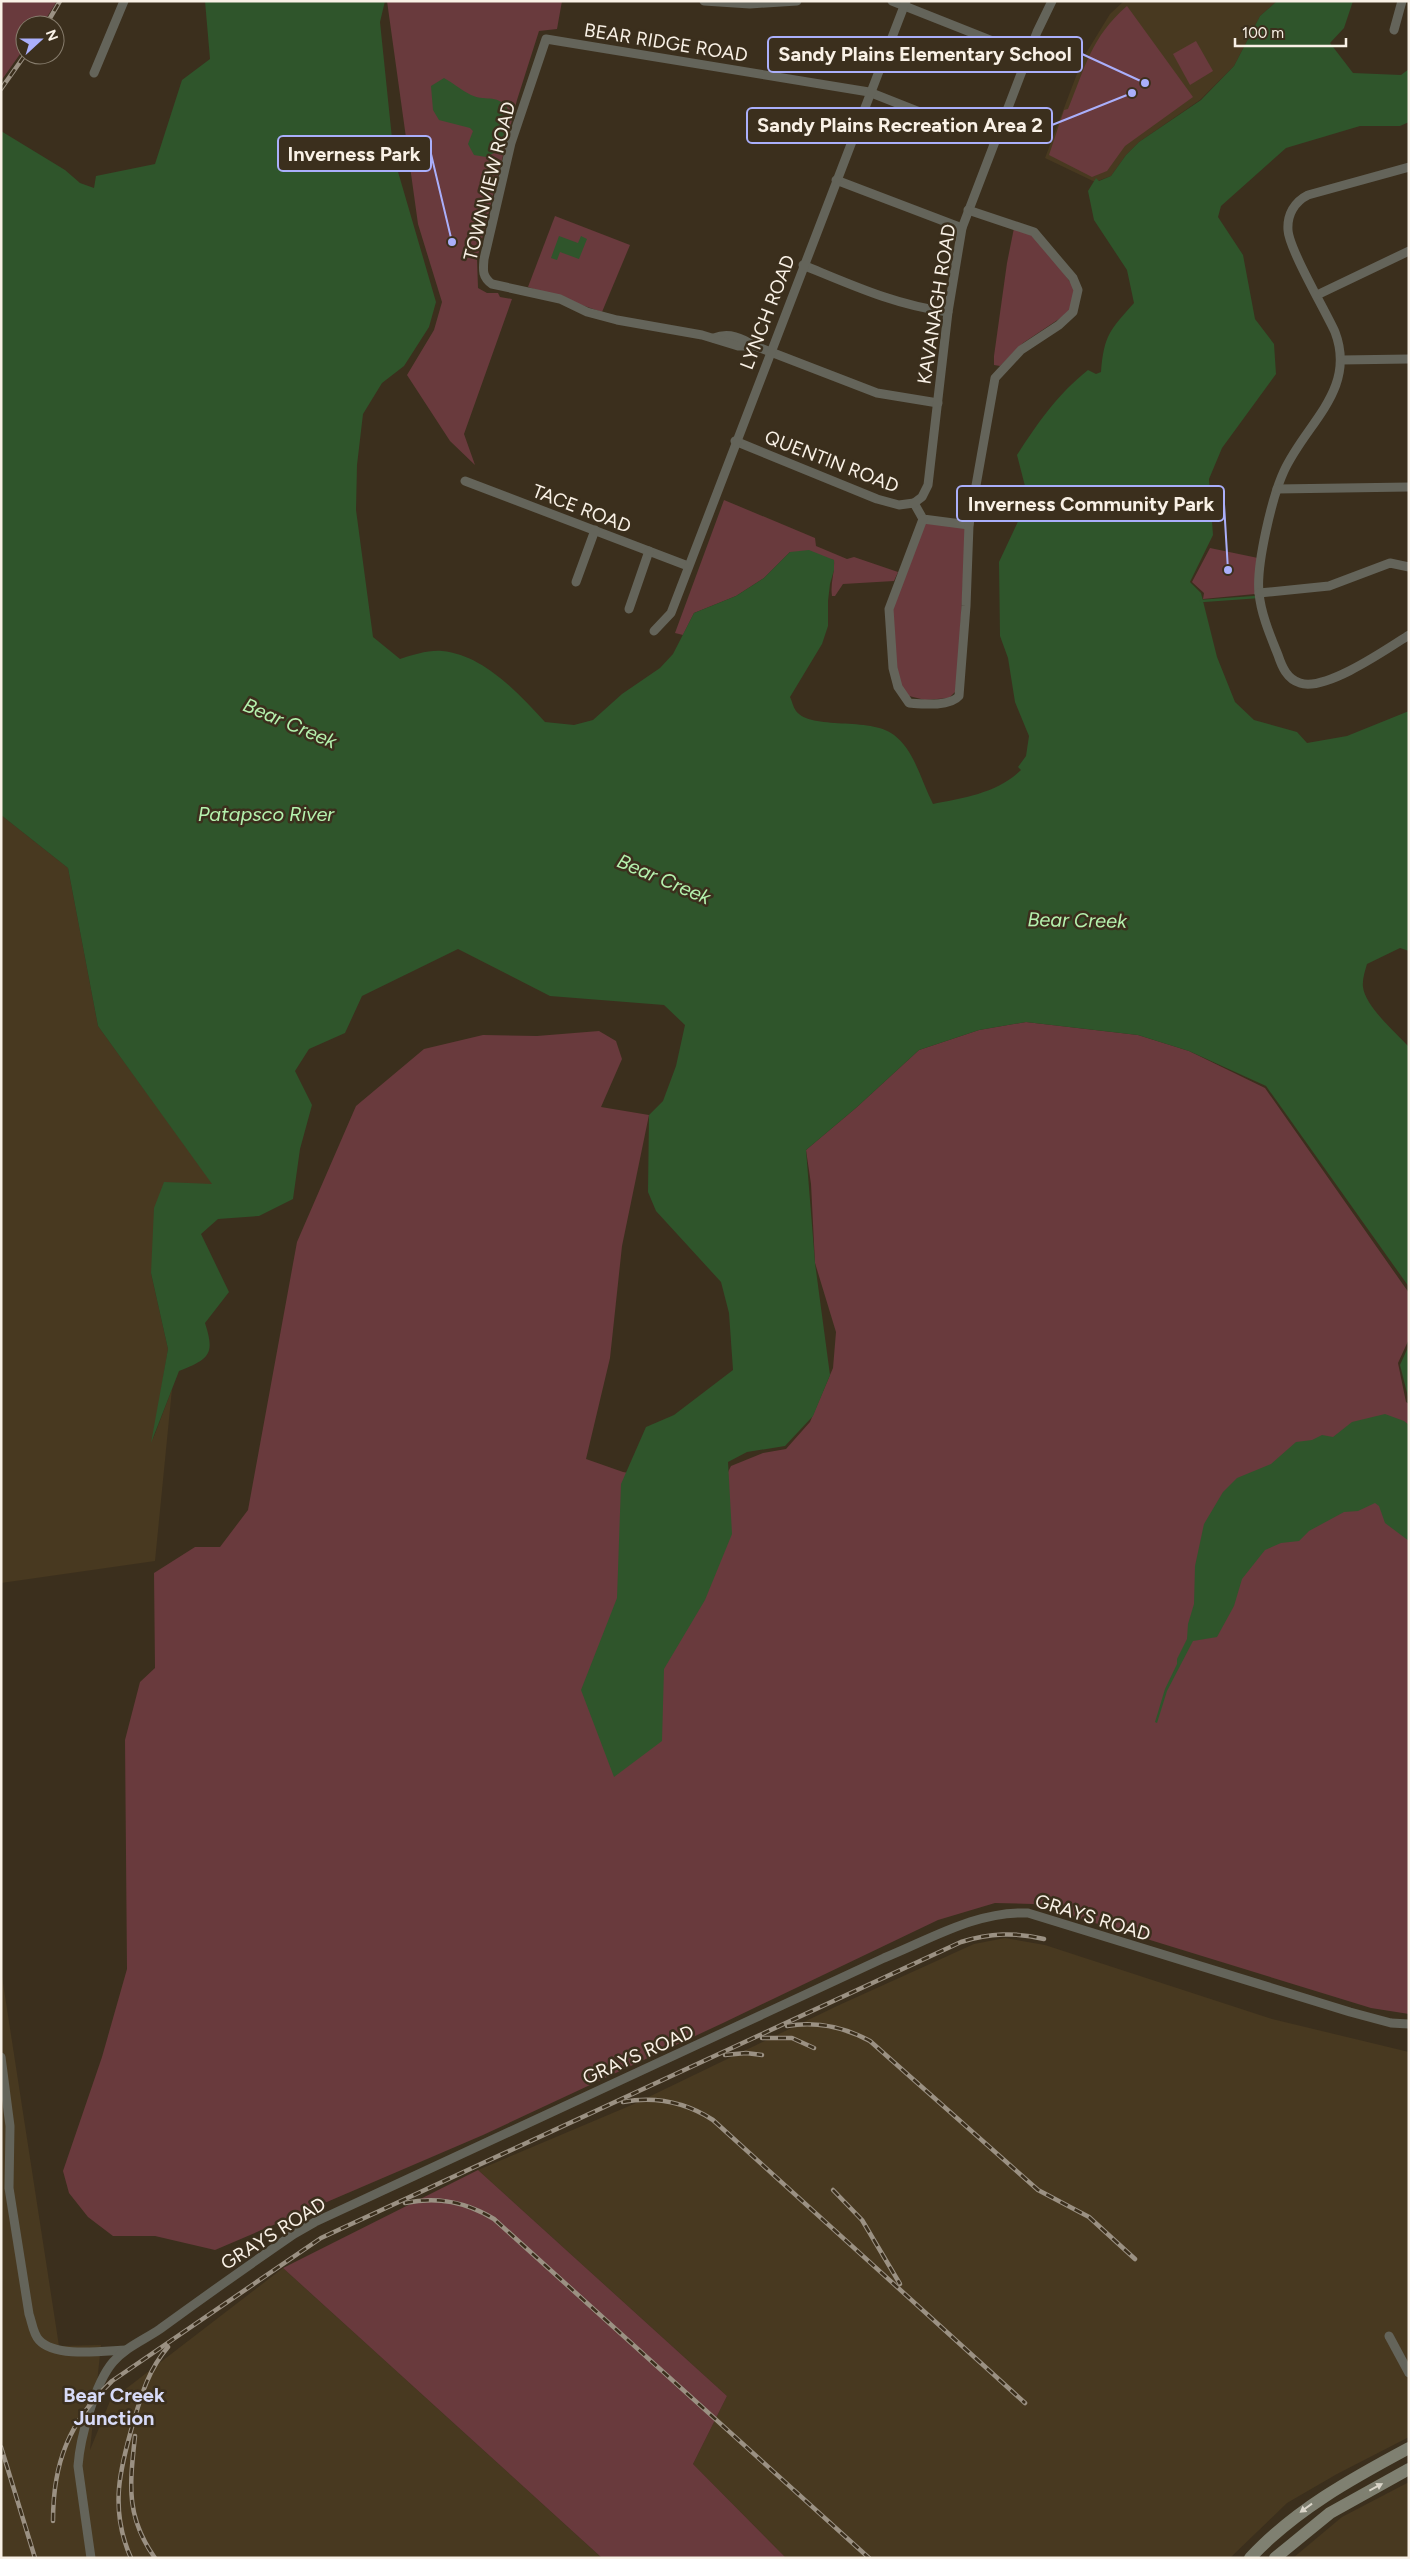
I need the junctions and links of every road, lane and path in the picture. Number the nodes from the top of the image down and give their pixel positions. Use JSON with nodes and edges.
{"nodes":[{"id":1,"x":124,"y":1,"type":"edge"},
{"id":2,"x":704,"y":1,"type":"edge"},
{"id":3,"x":797,"y":1,"type":"edge"},
{"id":4,"x":892,"y":1,"type":"edge"},
{"id":5,"x":1052,"y":1,"type":"edge"},
{"id":6,"x":1402,"y":1,"type":"edge"},
{"id":7,"x":905,"y":3,"type":"edge"},
{"id":8,"x":1405,"y":11,"type":"edge"},
{"id":9,"x":1394,"y":30,"type":"dead end"},
{"id":10,"x":546,"y":40,"type":"joint"},
{"id":11,"x":1028,"y":55,"type":"junction"},
{"id":12,"x":94,"y":73,"type":"dead end"},
{"id":13,"x":869,"y":92,"type":"junction"},
{"id":14,"x":994,"y":141,"type":"junction"},
{"id":15,"x":1409,"y":167,"type":"edge"},
{"id":16,"x":836,"y":180,"type":"junction"},
{"id":17,"x":968,"y":210,"type":"junction"},
{"id":18,"x":962,"y":228,"type":"junction"},
{"id":19,"x":1409,"y":251,"type":"edge"},
{"id":20,"x":803,"y":266,"type":"junction"},
{"id":21,"x":1317,"y":295,"type":"junction"},
{"id":22,"x":948,"y":312,"type":"junction"},
{"id":23,"x":770,"y":351,"type":"junction"},
{"id":24,"x":1409,"y":359,"type":"edge"},
{"id":25,"x":1341,"y":360,"type":"junction"},
{"id":26,"x":938,"y":403,"type":"junction"},
{"id":27,"x":736,"y":441,"type":"junction"},
{"id":28,"x":465,"y":481,"type":"dead end"},
{"id":29,"x":1409,"y":487,"type":"edge"},
{"id":30,"x":1278,"y":489,"type":"junction"},
{"id":31,"x":914,"y":503,"type":"junction"},
{"id":32,"x":923,"y":519,"type":"junction"},
{"id":33,"x":969,"y":525,"type":"junction"},
{"id":34,"x":595,"y":530,"type":"junction"},
{"id":35,"x":649,"y":551,"type":"junction"},
{"id":36,"x":688,"y":566,"type":"junction"},
{"id":37,"x":1409,"y":567,"type":"edge"},
{"id":38,"x":576,"y":582,"type":"dead end"},
{"id":39,"x":1259,"y":593,"type":"junction"},
{"id":40,"x":629,"y":609,"type":"dead end"},
{"id":41,"x":654,"y":631,"type":"dead end"},
{"id":42,"x":1409,"y":635,"type":"edge"},
{"id":43,"x":1409,"y":2024,"type":"edge"},
{"id":44,"x":1,"y":2057,"type":"edge"},
{"id":45,"x":1389,"y":2336,"type":"dead end"},
{"id":46,"x":126,"y":2350,"type":"junction"},
{"id":47,"x":1409,"y":2373,"type":"edge"},
{"id":48,"x":1409,"y":2448,"type":"edge"},
{"id":49,"x":1409,"y":2469,"type":"edge"},
{"id":50,"x":1365,"y":2471,"type":"junction"},
{"id":51,"x":1327,"y":2493,"type":"junction"},
{"id":52,"x":1344,"y":2504,"type":"junction"},
{"id":53,"x":1319,"y":2521,"type":"junction"},
{"id":54,"x":91,"y":2558,"type":"edge"},
{"id":55,"x":1250,"y":2558,"type":"edge"},
{"id":56,"x":1275,"y":2558,"type":"edge"}],
"edges":[{"from":1,"to":12,"type":"street"},
{"from":2,"to":3,"type":"street"},
{"from":4,"to":7,"type":"street"},
{"from":5,"to":11,"type":"street","name":"KAVANAGH ROAD"},
{"from":6,"to":8,"type":"street"},
{"from":7,"to":11,"type":"street"},
{"from":7,"to":13,"type":"street","name":"LYNCH ROAD"},
{"from":8,"to":9,"type":"street"},
{"from":10,"to":13,"type":"street","name":"BEAR RIDGE ROAD"},
{"from":10,"to":23,"type":"street","name":"TOWNVIEW ROAD"},
{"from":11,"to":14,"type":"street","name":"KAVANAGH ROAD"},
{"from":13,"to":14,"type":"street","name":"BEAR RIDGE ROAD"},
{"from":13,"to":16,"type":"street","name":"LYNCH ROAD"},
{"from":14,"to":17,"type":"street","name":"KAVANAGH ROAD"},
{"from":15,"to":21,"type":"street"},
{"from":16,"to":18,"type":"street"},
{"from":16,"to":20,"type":"street","name":"LYNCH ROAD"},
{"from":17,"to":18,"type":"street","name":"KAVANAGH ROAD"},
{"from":17,"to":33,"type":"street"},
{"from":18,"to":22,"type":"street","name":"KAVANAGH ROAD"},
{"from":19,"to":21,"type":"street"},
{"from":20,"to":22,"type":"street"},
{"from":20,"to":23,"type":"street","name":"LYNCH ROAD"},
{"from":21,"to":25,"type":"street"},
{"from":22,"to":26,"type":"street","name":"KAVANAGH ROAD"},
{"from":23,"to":26,"type":"street","name":"TOWNVIEW ROAD"},
{"from":23,"to":27,"type":"street","name":"LYNCH ROAD"},
{"from":24,"to":25,"type":"street"},
{"from":25,"to":30,"type":"street"},
{"from":26,"to":31,"type":"street","name":"KAVANAGH ROAD"},
{"from":27,"to":31,"type":"street","name":"QUENTIN ROAD"},
{"from":27,"to":36,"type":"street","name":"LYNCH ROAD"},
{"from":28,"to":34,"type":"street","name":"TACE ROAD"},
{"from":29,"to":30,"type":"street"},
{"from":30,"to":39,"type":"street"},
{"from":31,"to":32,"type":"street","name":"QUENTIN ROAD"},
{"from":32,"to":33,"type":"street"},
{"from":32,"to":33,"type":"street"},
{"from":34,"to":35,"type":"street","name":"TACE ROAD"},
{"from":34,"to":38,"type":"street"},
{"from":35,"to":36,"type":"street","name":"TACE ROAD"},
{"from":35,"to":40,"type":"street"},
{"from":36,"to":41,"type":"street","name":"LYNCH ROAD"},
{"from":37,"to":39,"type":"street"},
{"from":39,"to":42,"type":"street"},
{"from":43,"to":46,"type":"street","name":"GRAYS ROAD"},
{"from":44,"to":46,"type":"street"},
{"from":45,"to":47,"type":"street"},
{"from":46,"to":54,"type":"street","name":"GRAYS ROAD"},
{"from":48,"to":50,"type":"main road"},
{"from":52,"to":49,"type":"main road","one_way":true},
{"from":50,"to":51,"type":"main road"},
{"from":50,"to":52,"type":"main road"},
{"from":51,"to":53,"type":"main road"},
{"from":51,"to":55,"type":"main road","one_way":true},
{"from":52,"to":53,"type":"main road"},
{"from":53,"to":56,"type":"main road"}]}
